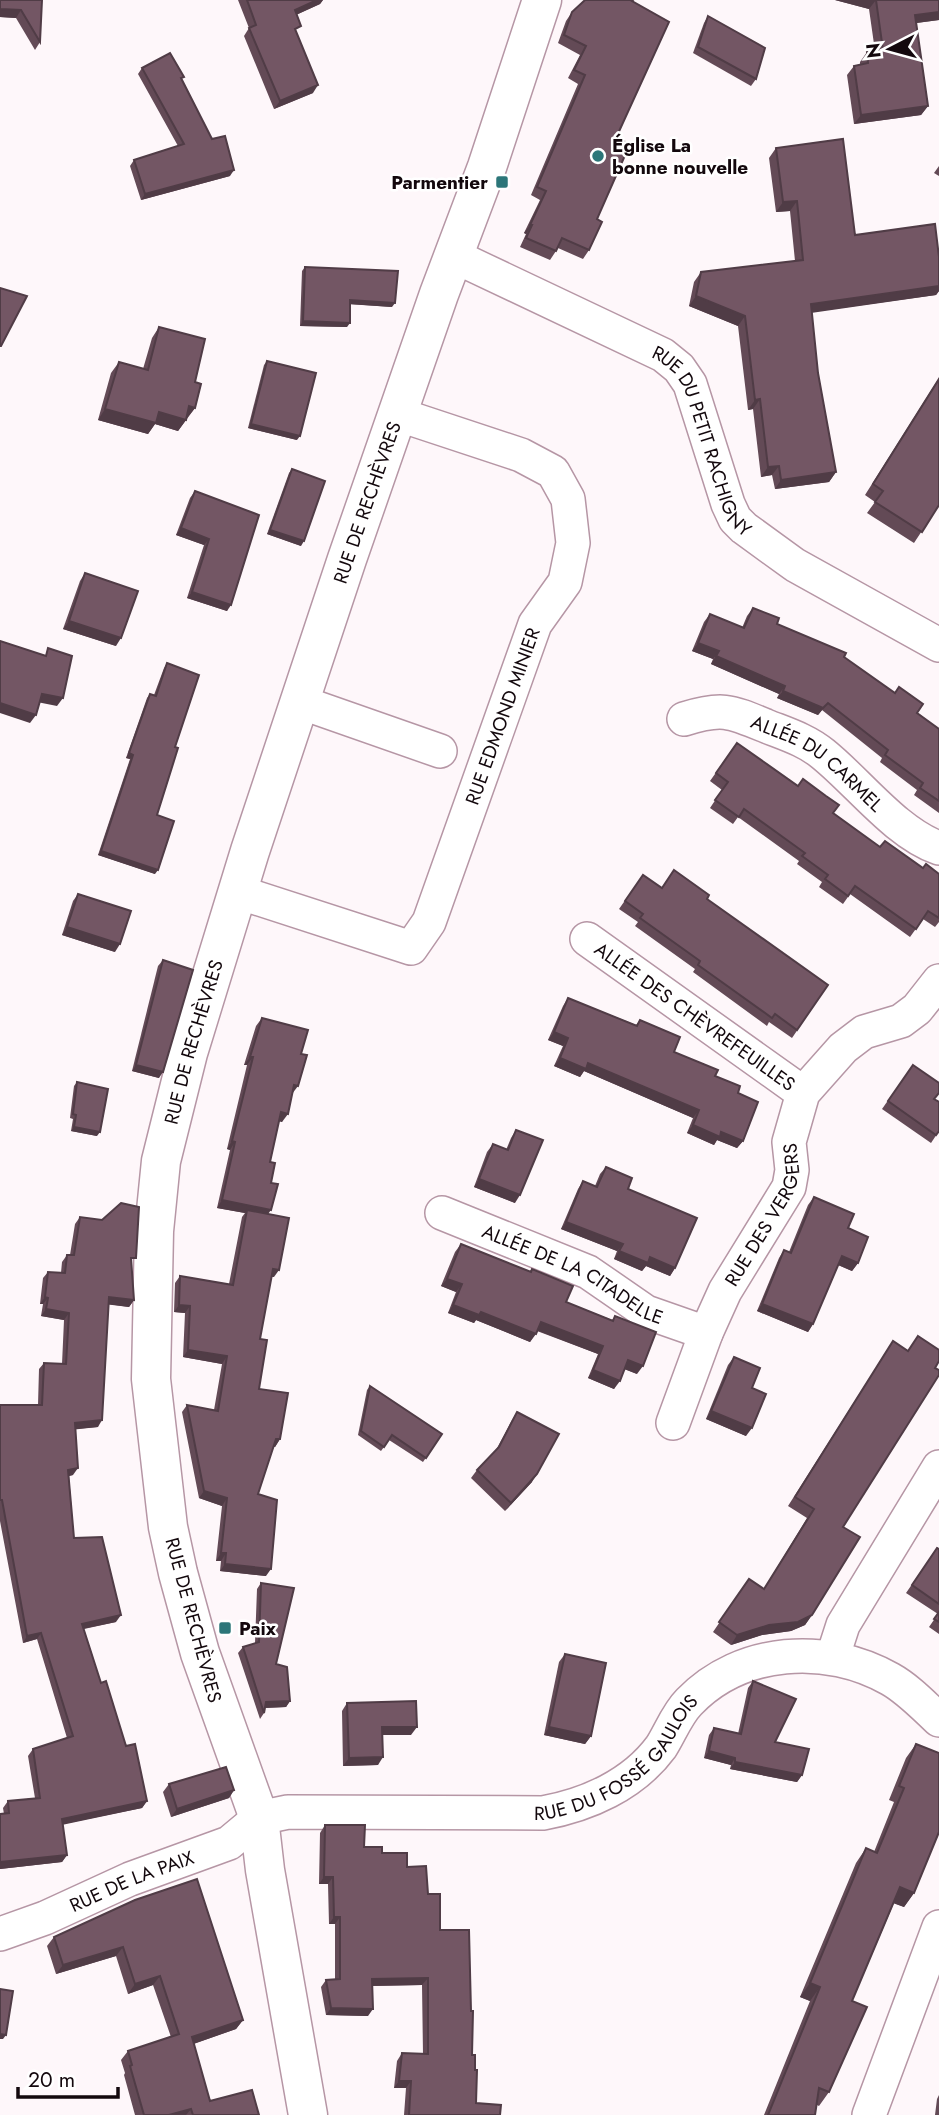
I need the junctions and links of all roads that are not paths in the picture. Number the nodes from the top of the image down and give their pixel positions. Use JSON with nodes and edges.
{"nodes":[{"id":1,"x":542,"y":0,"type":"edge"},
{"id":2,"x":454,"y":256,"type":"junction"},
{"id":3,"x":397,"y":414,"type":"junction"},
{"id":4,"x":939,"y":645,"type":"edge"},
{"id":5,"x":300,"y":702,"type":"junction"},
{"id":6,"x":684,"y":719,"type":"dead end"},
{"id":7,"x":440,"y":751,"type":"dead end"},
{"id":8,"x":939,"y":848,"type":"edge"},
{"id":9,"x":238,"y":892,"type":"junction"},
{"id":10,"x":587,"y":939,"type":"dead end"},
{"id":11,"x":939,"y":981,"type":"edge"},
{"id":12,"x":803,"y":1093,"type":"junction"},
{"id":13,"x":442,"y":1213,"type":"dead end"},
{"id":14,"x":706,"y":1333,"type":"junction"},
{"id":15,"x":673,"y":1423,"type":"dead end"},
{"id":16,"x":939,"y":1467,"type":"edge"},
{"id":17,"x":832,"y":1656,"type":"junction"},
{"id":18,"x":939,"y":1720,"type":"edge"},
{"id":19,"x":258,"y":1818,"type":"junction"},
{"id":20,"x":939,"y":1927,"type":"edge"},
{"id":21,"x":0,"y":1934,"type":"edge"},
{"id":22,"x":308,"y":2115,"type":"edge"},
{"id":23,"x":869,"y":2115,"type":"edge"}],
"edges":[{"from":1,"to":2,"type":"street","name":"RUE DE RECHÈVRES"},
{"from":2,"to":3,"type":"street","name":"RUE DE RECHÈVRES"},
{"from":2,"to":4,"type":"street","name":"RUE DU PETIT RACHIGNY"},
{"from":3,"to":5,"type":"street","name":"RUE DE RECHÈVRES"},
{"from":3,"to":9,"type":"street","name":"RUE EDMOND MINIER"},
{"from":5,"to":7,"type":"street"},
{"from":5,"to":9,"type":"street","name":"RUE DE RECHÈVRES"},
{"from":6,"to":8,"type":"street","name":"ALLÉE DU CARMEL"},
{"from":9,"to":19,"type":"street","name":"RUE DE RECHÈVRES"},
{"from":10,"to":12,"type":"street","name":"ALLÉE DES CHÈVREFEUILLES"},
{"from":11,"to":12,"type":"street","name":"RUE DES VERGERS"},
{"from":12,"to":14,"type":"street","name":"RUE DES VERGERS"},
{"from":13,"to":14,"type":"street","name":"ALLÉE DE LA CITADELLE"},
{"from":14,"to":15,"type":"street","name":"RUE DES VERGERS"},
{"from":16,"to":17,"type":"street"},
{"from":17,"to":18,"type":"street","name":"RUE DU FOSSÉ GAULOIS"},
{"from":17,"to":19,"type":"street","name":"RUE DU FOSSÉ GAULOIS"},
{"from":19,"to":21,"type":"street","name":"RUE DE LA PAIX"},
{"from":19,"to":22,"type":"street","name":"RUE DE RECHÈVRES"},
{"from":20,"to":23,"type":"street"}]}
